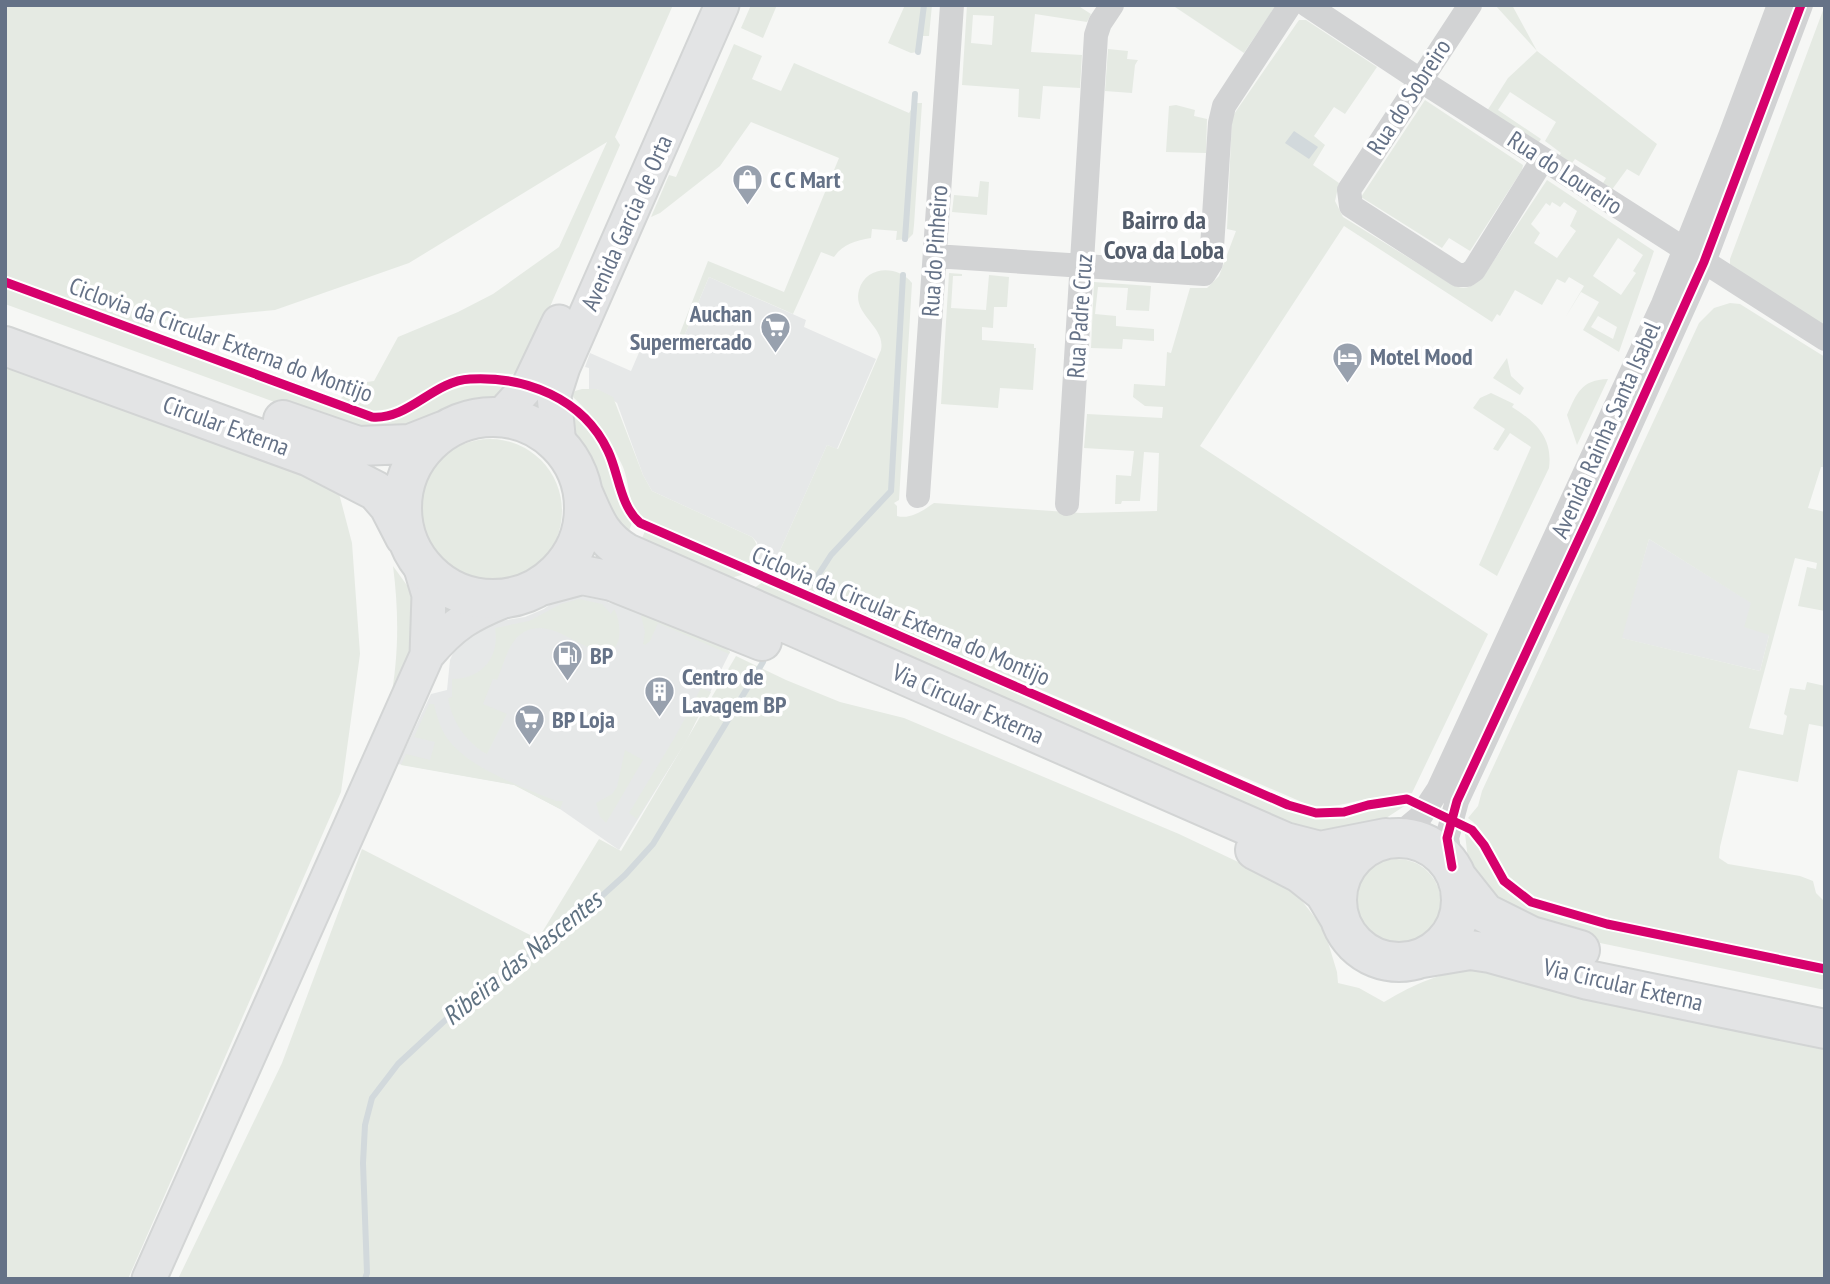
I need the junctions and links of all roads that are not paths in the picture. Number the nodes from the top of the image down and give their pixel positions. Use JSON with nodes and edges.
{"nodes":[{"id":1,"x":697,"y":5,"type":"edge"},
{"id":2,"x":722,"y":5,"type":"edge"},
{"id":3,"x":952,"y":5,"type":"edge"},
{"id":4,"x":1112,"y":5,"type":"edge"},
{"id":5,"x":1290,"y":5,"type":"edge"},
{"id":6,"x":1307,"y":5,"type":"edge"},
{"id":7,"x":1470,"y":5,"type":"edge"},
{"id":8,"x":1779,"y":5,"type":"edge"},
{"id":9,"x":1801,"y":5,"type":"edge"},
{"id":10,"x":1420,"y":80,"type":"junction"},
{"id":11,"x":1543,"y":159,"type":"junction"},
{"id":12,"x":1694,"y":256,"type":"junction"},
{"id":13,"x":935,"y":257,"type":"junction"},
{"id":14,"x":1083,"y":267,"type":"junction"},
{"id":15,"x":5,"y":319,"type":"edge"},
{"id":16,"x":1825,"y":339,"type":"edge"},
{"id":17,"x":5,"y":346,"type":"edge"},
{"id":18,"x":501,"y":416,"type":"junction"},
{"id":19,"x":448,"y":429,"type":"junction"},
{"id":20,"x":559,"y":445,"type":"junction"},
{"id":21,"x":583,"y":493,"type":"junction"},
{"id":22,"x":918,"y":496,"type":"dead end"},
{"id":23,"x":1068,"y":504,"type":"dead end"},
{"id":24,"x":416,"y":559,"type":"junction"},
{"id":25,"x":525,"y":592,"type":"junction"},
{"id":26,"x":427,"y":655,"type":"junction"},
{"id":27,"x":1391,"y":838,"type":"junction"},
{"id":28,"x":1455,"y":873,"type":"junction"},
{"id":29,"x":1339,"y":917,"type":"junction"},
{"id":30,"x":1422,"y":958,"type":"junction"},
{"id":31,"x":1825,"y":1002,"type":"edge"},
{"id":32,"x":1825,"y":1029,"type":"edge"},
{"id":33,"x":149,"y":1279,"type":"edge"}],
"edges":[{"from":1,"to":18,"type":"main road","name":"Avenida Garcia de Orta"},
{"from":2,"to":20,"type":"main road","name":"Avenida Garcia de Orta"},
{"from":3,"to":13,"type":"street","name":"Rua do Pinheiro"},
{"from":4,"to":14,"type":"street","name":"Rua Padre Cruz"},
{"from":5,"to":14,"type":"street"},
{"from":6,"to":10,"type":"street","name":"Rua do Loureiro"},
{"from":7,"to":10,"type":"street","name":"Rua do Sobreiro"},
{"from":8,"to":12,"type":"street","name":"Avenida Rainha Santa Isabel"},
{"from":9,"to":12,"type":"street","name":"Avenida Rainha Santa Isabel"},
{"from":10,"to":11,"type":"street","name":"Rua do Loureiro"},
{"from":10,"to":11,"type":"street","name":"Rua do Sobreiro"},
{"from":11,"to":12,"type":"street","name":"Rua do Loureiro"},
{"from":12,"to":16,"type":"street","name":"Rua do Loureiro"},
{"from":12,"to":27,"type":"street","name":"Avenida Rainha Santa Isabel"},
{"from":12,"to":28,"type":"street","name":"Avenida Rainha Santa Isabel"},
{"from":13,"to":14,"type":"street"},
{"from":13,"to":22,"type":"street","name":"Rua do Pinheiro"},
{"from":14,"to":23,"type":"street","name":"Rua Padre Cruz"},
{"from":15,"to":19,"type":"main road","name":"Circular Externa"},
{"from":17,"to":24,"type":"main road","name":"Circular Externa"},
{"from":18,"to":19,"type":"main road"},
{"from":18,"to":20,"type":"main road"},
{"from":19,"to":24,"type":"main road"},
{"from":20,"to":21,"type":"main road"},
{"from":21,"to":25,"type":"main road"},
{"from":21,"to":27,"type":"main road","name":"Via Circular Externa"},
{"from":24,"to":25,"type":"main road"},
{"from":24,"to":26,"type":"main road"},
{"from":25,"to":26,"type":"main road"},
{"from":25,"to":29,"type":"main road","name":"Via Circular Externa"},
{"from":26,"to":33,"type":"main road"},
{"from":27,"to":28,"type":"main road"},
{"from":27,"to":29,"type":"main road"},
{"from":28,"to":30,"type":"main road"},
{"from":28,"to":31,"type":"main road","name":"Via Circular Externa"},
{"from":29,"to":30,"type":"main road"},
{"from":30,"to":32,"type":"main road","name":"Via Circular Externa"}]}
